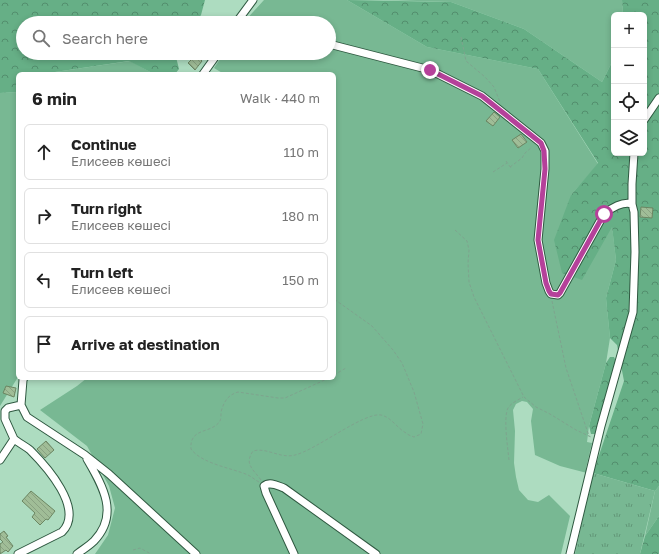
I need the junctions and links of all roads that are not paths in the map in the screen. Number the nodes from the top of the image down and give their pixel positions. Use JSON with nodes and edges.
{"nodes":[{"id":1,"x":253,"y":0,"type":"edge"},
{"id":2,"x":241,"y":16,"type":"edge"},
{"id":3,"x":336,"y":46,"type":"edge"},
{"id":4,"x":213,"y":60,"type":"edge"},
{"id":5,"x":205,"y":72,"type":"edge"},
{"id":6,"x":659,"y":98,"type":"edge"},
{"id":7,"x":647,"y":116,"type":"edge"},
{"id":8,"x":634,"y":156,"type":"edge"},
{"id":9,"x":632,"y":204,"type":"junction"},
{"id":10,"x":23,"y":380,"type":"edge"},
{"id":11,"x":21,"y":405,"type":"junction"},
{"id":12,"x":14,"y":439,"type":"junction"},
{"id":13,"x":85,"y":455,"type":"junction"},
{"id":14,"x":0,"y":460,"type":"edge"},
{"id":15,"x":18,"y":554,"type":"edge"},
{"id":16,"x":76,"y":554,"type":"edge"},
{"id":17,"x":196,"y":554,"type":"edge"},
{"id":18,"x":294,"y":554,"type":"edge"},
{"id":19,"x":376,"y":554,"type":"edge"},
{"id":20,"x":570,"y":554,"type":"edge"}],
"edges":[{"from":1,"to":2,"type":"street"},
{"from":3,"to":9,"type":"street"},
{"from":4,"to":5,"type":"street"},
{"from":6,"to":7,"type":"street"},
{"from":8,"to":9,"type":"street"},
{"from":9,"to":20,"type":"street"},
{"from":10,"to":11,"type":"street"},
{"from":11,"to":12,"type":"street"},
{"from":11,"to":13,"type":"street"},
{"from":12,"to":14,"type":"street"},
{"from":12,"to":15,"type":"street"},
{"from":13,"to":16,"type":"street"},
{"from":13,"to":17,"type":"street"},
{"from":18,"to":19,"type":"street"}]}
